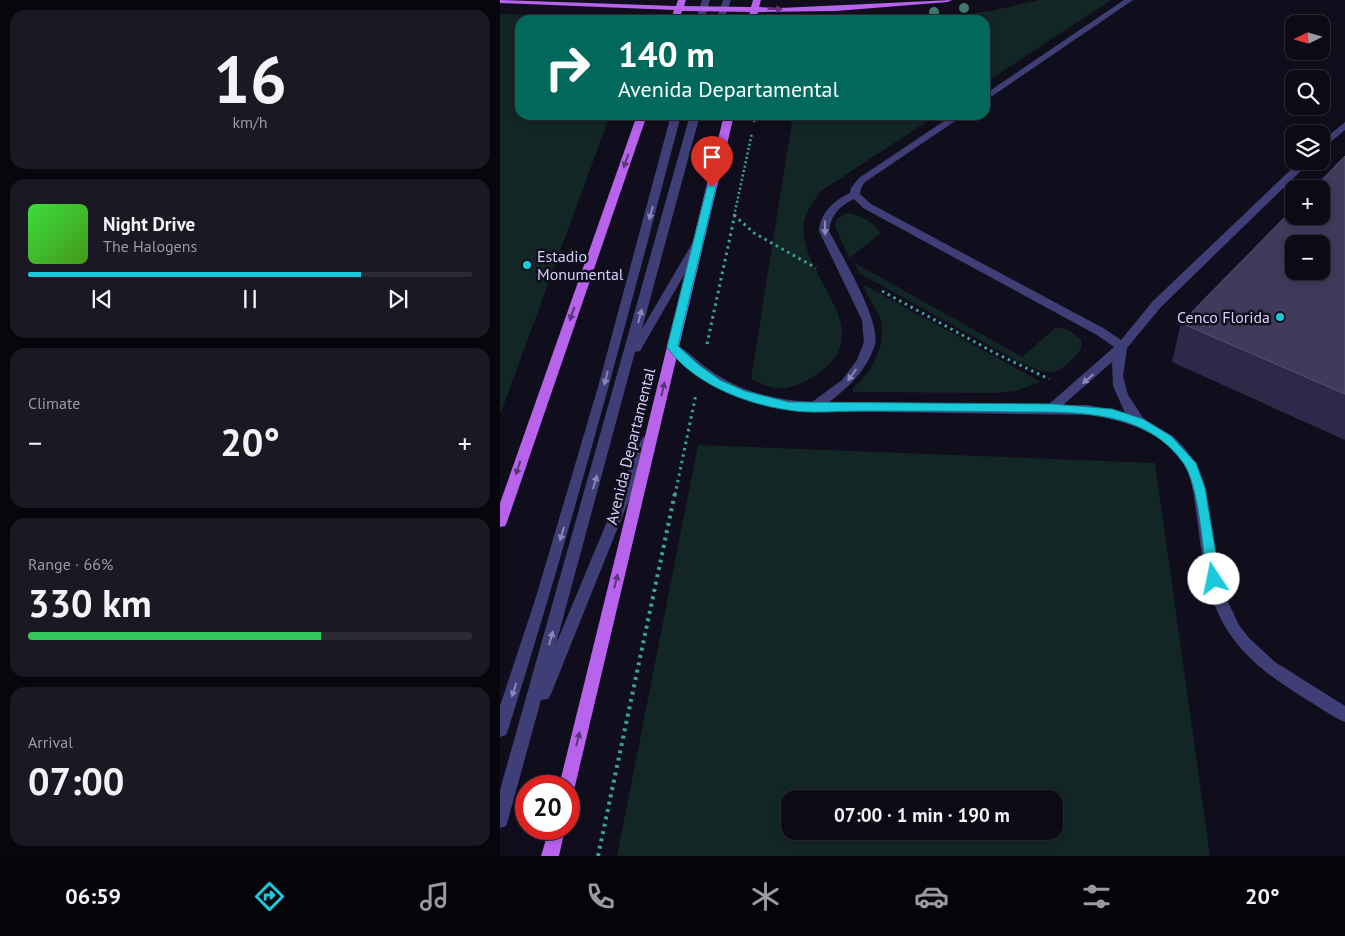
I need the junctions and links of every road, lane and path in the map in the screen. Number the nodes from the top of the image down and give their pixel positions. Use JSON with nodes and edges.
{"nodes":[{"id":1,"x":757,"y":0,"type":"edge"},
{"id":2,"x":948,"y":0,"type":"edge"},
{"id":3,"x":1129,"y":0,"type":"edge"},
{"id":4,"x":500,"y":1,"type":"edge"},
{"id":5,"x":681,"y":3,"type":"edge"},
{"id":6,"x":705,"y":4,"type":"edge"},
{"id":7,"x":725,"y":4,"type":"edge"},
{"id":8,"x":755,"y":9,"type":"junction"},
{"id":9,"x":677,"y":15,"type":"edge"},
{"id":10,"x":753,"y":15,"type":"edge"},
{"id":11,"x":990,"y":95,"type":"edge"},
{"id":12,"x":640,"y":120,"type":"edge"},
{"id":13,"x":675,"y":120,"type":"edge"},
{"id":14,"x":694,"y":120,"type":"edge"},
{"id":15,"x":728,"y":120,"type":"edge"},
{"id":16,"x":755,"y":120,"type":"edge"},
{"id":17,"x":952,"y":120,"type":"edge"},
{"id":18,"x":1345,"y":125,"type":"edge"},
{"id":19,"x":1330,"y":139,"type":"edge"},
{"id":20,"x":1297,"y":170,"type":"edge"},
{"id":21,"x":855,"y":196,"type":"junction"},
{"id":22,"x":734,"y":215,"type":"junction"},
{"id":23,"x":698,"y":241,"type":"junction"},
{"id":24,"x":846,"y":276,"type":"junction"},
{"id":25,"x":673,"y":347,"type":"junction"},
{"id":26,"x":1122,"y":347,"type":"junction"},
{"id":27,"x":628,"y":364,"type":"junction"},
{"id":28,"x":701,"y":372,"type":"junction"},
{"id":29,"x":1080,"y":385,"type":"junction"},
{"id":30,"x":814,"y":407,"type":"junction"},
{"id":31,"x":1052,"y":408,"type":"junction"},
{"id":32,"x":656,"y":418,"type":"junction"},
{"id":33,"x":1140,"y":422,"type":"junction"},
{"id":34,"x":500,"y":522,"type":"edge"},
{"id":35,"x":1345,"y":715,"type":"edge"},
{"id":36,"x":500,"y":730,"type":"edge"},
{"id":37,"x":520,"y":750,"type":"junction"},
{"id":38,"x":570,"y":775,"type":"edge"},
{"id":39,"x":500,"y":820,"type":"edge"},
{"id":40,"x":554,"y":840,"type":"edge"},
{"id":41,"x":550,"y":856,"type":"edge"},
{"id":42,"x":598,"y":856,"type":"edge"}],
"edges":[{"from":1,"to":8,"type":"main road"},
{"from":8,"to":2,"type":"main road","one_way":true},
{"from":3,"to":11,"type":"lane"},
{"from":4,"to":5,"type":"main road"},
{"from":5,"to":6,"type":"main road"},
{"from":5,"to":9,"type":"main road"},
{"from":6,"to":7,"type":"main road"},
{"from":7,"to":8,"type":"main road"},
{"from":8,"to":10,"type":"main road"},
{"from":12,"to":34,"type":"main road","one_way":true},
{"from":13,"to":36,"type":"lane","one_way":true},
{"from":27,"to":14,"type":"lane","one_way":true},
{"from":15,"to":23,"type":"main road","name":"Avenida Departamental"},
{"from":16,"to":22,"type":"path"},
{"from":17,"to":21,"type":"lane"},
{"from":18,"to":19,"type":"lane"},
{"from":20,"to":26,"type":"lane"},
{"from":21,"to":24,"type":"lane","one_way":true},
{"from":21,"to":26,"type":"lane"},
{"from":22,"to":24,"type":"path"},
{"from":22,"to":28,"type":"path"},
{"from":23,"to":25,"type":"main road","name":"Avenida Departamental"},
{"from":23,"to":27,"type":"lane"},
{"from":24,"to":29,"type":"path"},
{"from":24,"to":30,"type":"lane","one_way":true},
{"from":25,"to":28,"type":"lane"},
{"from":32,"to":25,"type":"main road","name":"Avenida Departamental","one_way":true},
{"from":26,"to":29,"type":"lane","one_way":true},
{"from":26,"to":33,"type":"lane"},
{"from":37,"to":27,"type":"lane","one_way":true},
{"from":28,"to":30,"type":"lane"},
{"from":28,"to":42,"type":"path"},
{"from":29,"to":31,"type":"lane"},
{"from":30,"to":31,"type":"lane"},
{"from":31,"to":33,"type":"lane"},
{"from":32,"to":37,"type":"lane"},
{"from":38,"to":32,"type":"main road","name":"Avenida Departamental","one_way":true},
{"from":33,"to":35,"type":"lane"},
{"from":37,"to":39,"type":"lane"},
{"from":40,"to":41,"type":"main road"}]}
